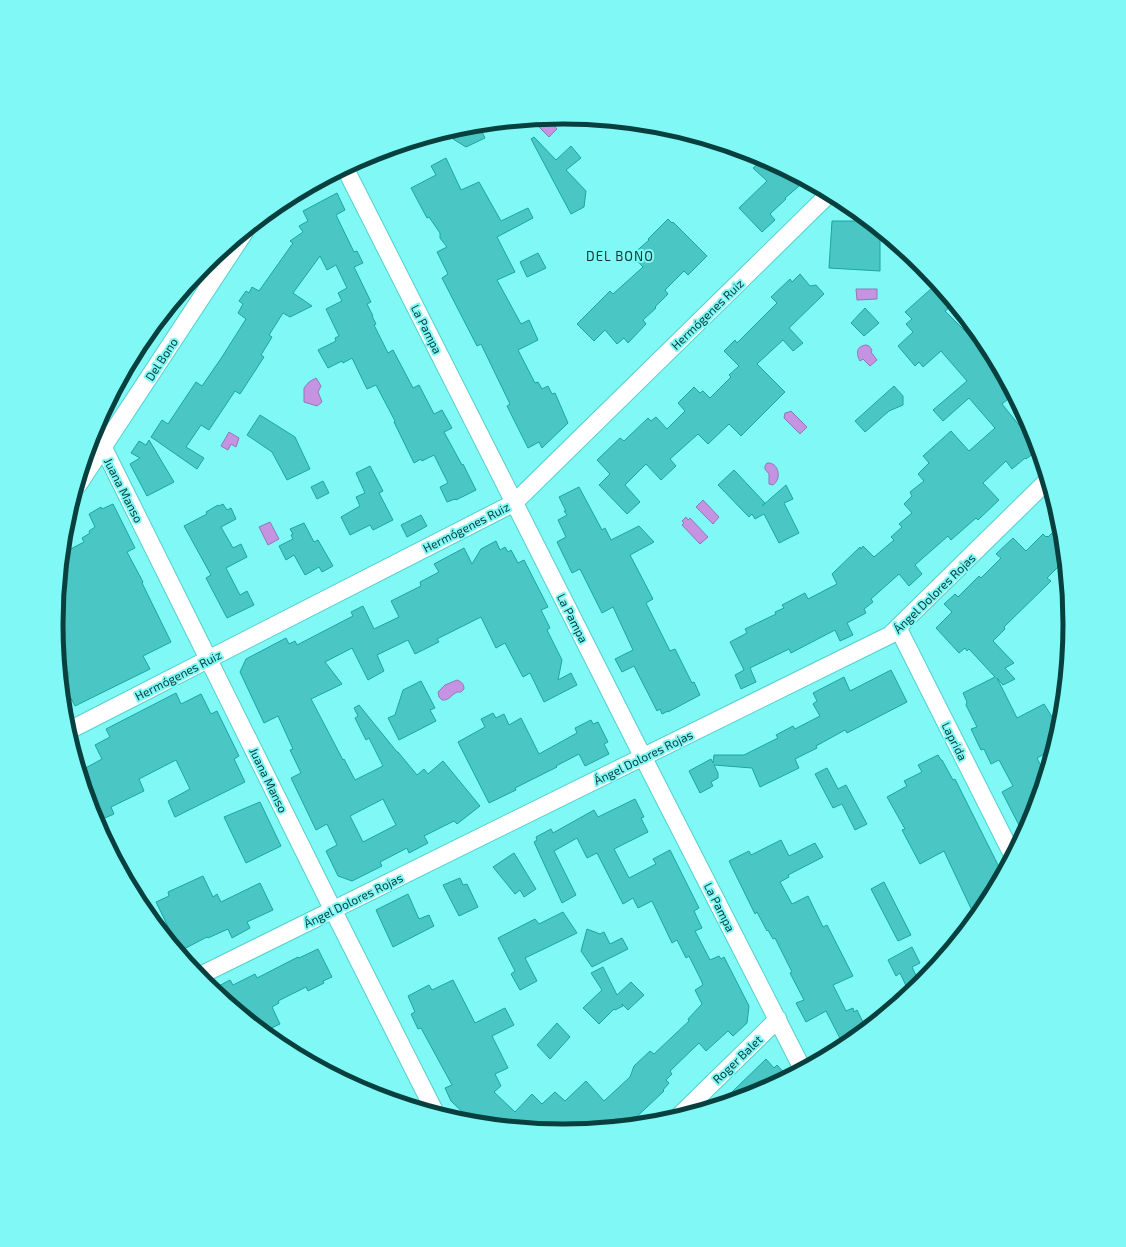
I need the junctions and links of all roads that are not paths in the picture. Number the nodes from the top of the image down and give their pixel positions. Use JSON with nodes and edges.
{"nodes":[{"id":1,"x":347,"y":173,"type":"edge"},
{"id":2,"x":826,"y":198,"type":"edge"},
{"id":3,"x":235,"y":246,"type":"edge"},
{"id":4,"x":103,"y":447,"type":"junction"},
{"id":5,"x":88,"y":470,"type":"edge"},
{"id":6,"x":1043,"y":485,"type":"edge"},
{"id":7,"x":514,"y":503,"type":"junction"},
{"id":8,"x":898,"y":628,"type":"junction"},
{"id":9,"x":208,"y":659,"type":"junction"},
{"id":10,"x":74,"y":728,"type":"edge"},
{"id":11,"x":643,"y":757,"type":"junction"},
{"id":12,"x":1009,"y":848,"type":"edge"},
{"id":13,"x":333,"y":910,"type":"junction"},
{"id":14,"x":205,"y":973,"type":"edge"},
{"id":15,"x":778,"y":1020,"type":"junction"},
{"id":16,"x":800,"y":1064,"type":"edge"},
{"id":17,"x":433,"y":1106,"type":"edge"},
{"id":18,"x":687,"y":1107,"type":"edge"}],
"edges":[{"from":1,"to":7,"type":"street","name":"La Pampa"},
{"from":2,"to":7,"type":"street","name":"Hermógenes Ruiz"},
{"from":3,"to":4,"type":"street","name":"Del Bono"},
{"from":4,"to":5,"type":"street","name":"Del Bono"},
{"from":4,"to":9,"type":"street","name":"Juana Manso"},
{"from":6,"to":8,"type":"street","name":"Ángel Dolores Rojas"},
{"from":7,"to":9,"type":"street","name":"Hermógenes Ruiz"},
{"from":7,"to":11,"type":"street","name":"La Pampa"},
{"from":8,"to":11,"type":"street","name":"Ángel Dolores Rojas"},
{"from":8,"to":12,"type":"street","name":"Laprida"},
{"from":9,"to":10,"type":"street","name":"Hermógenes Ruiz"},
{"from":9,"to":13,"type":"street","name":"Juana Manso"},
{"from":11,"to":13,"type":"street","name":"Ángel Dolores Rojas"},
{"from":11,"to":15,"type":"street","name":"La Pampa"},
{"from":13,"to":14,"type":"street","name":"Ángel Dolores Rojas"},
{"from":13,"to":17,"type":"street","name":"Juana Manso"},
{"from":15,"to":16,"type":"street","name":"La Pampa"},
{"from":15,"to":18,"type":"street","name":"Roger Balet"}]}
